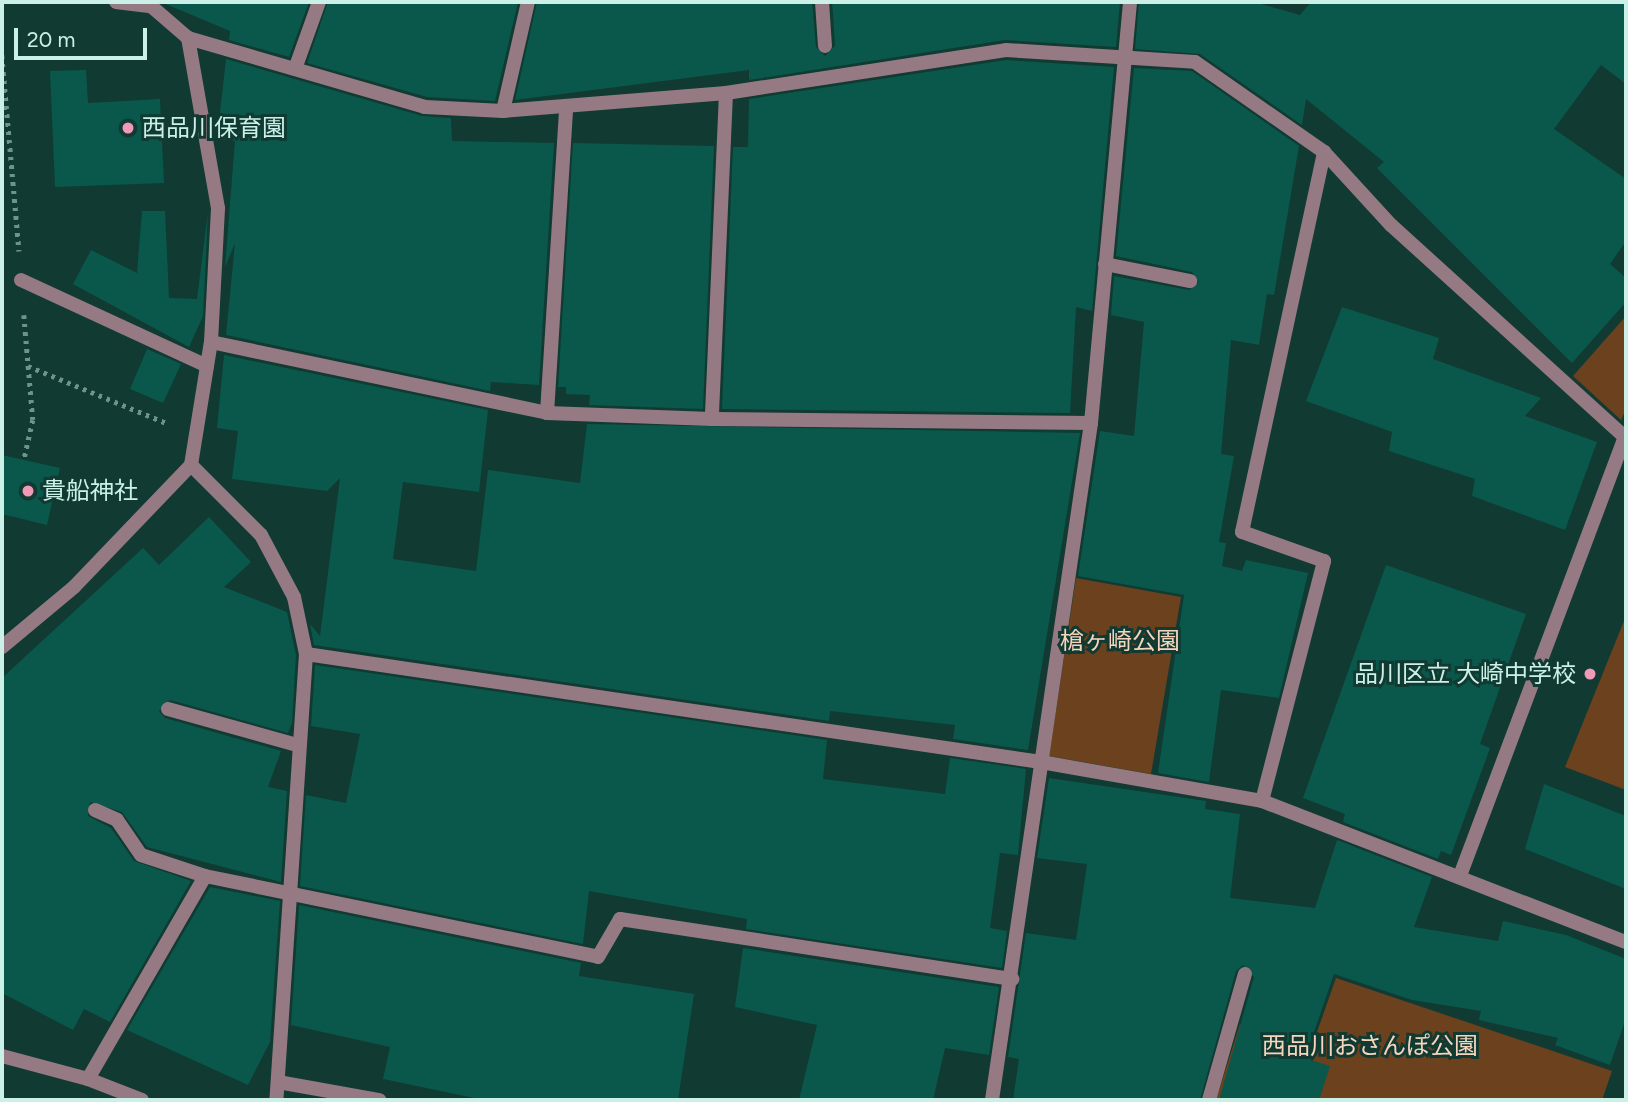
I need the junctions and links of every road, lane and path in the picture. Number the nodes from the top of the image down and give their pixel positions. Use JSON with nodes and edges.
{"nodes":[{"id":1,"x":116,"y":2,"type":"edge"},
{"id":2,"x":319,"y":2,"type":"edge"},
{"id":3,"x":528,"y":2,"type":"edge"},
{"id":4,"x":822,"y":2,"type":"edge"},
{"id":5,"x":1130,"y":2,"type":"edge"},
{"id":6,"x":151,"y":4,"type":"edge"},
{"id":7,"x":188,"y":38,"type":"junction"},
{"id":8,"x":825,"y":46,"type":"dead end"},
{"id":9,"x":1126,"y":61,"type":"junction"},
{"id":10,"x":295,"y":69,"type":"junction"},
{"id":11,"x":726,"y":93,"type":"junction"},
{"id":12,"x":566,"y":109,"type":"junction"},
{"id":13,"x":503,"y":111,"type":"junction"},
{"id":14,"x":1324,"y":152,"type":"junction"},
{"id":15,"x":1105,"y":264,"type":"junction"},
{"id":16,"x":21,"y":280,"type":"dead end"},
{"id":17,"x":1190,"y":281,"type":"dead end"},
{"id":18,"x":211,"y":342,"type":"junction"},
{"id":19,"x":28,"y":366,"type":"dead end"},
{"id":20,"x":207,"y":366,"type":"junction"},
{"id":21,"x":547,"y":413,"type":"junction"},
{"id":22,"x":712,"y":419,"type":"junction"},
{"id":23,"x":1091,"y":423,"type":"junction"},
{"id":24,"x":196,"y":435,"type":"junction"},
{"id":25,"x":1626,"y":436,"type":"edge"},
{"id":26,"x":191,"y":465,"type":"junction"},
{"id":27,"x":2,"y":647,"type":"edge"},
{"id":28,"x":306,"y":654,"type":"junction"},
{"id":29,"x":168,"y":709,"type":"dead end"},
{"id":30,"x":297,"y":745,"type":"junction"},
{"id":31,"x":1041,"y":762,"type":"junction"},
{"id":32,"x":1262,"y":802,"type":"junction"},
{"id":33,"x":95,"y":810,"type":"dead end"},
{"id":34,"x":1461,"y":873,"type":"junction"},
{"id":35,"x":205,"y":876,"type":"junction"},
{"id":36,"x":290,"y":890,"type":"junction"},
{"id":37,"x":1626,"y":942,"type":"edge"},
{"id":38,"x":1245,"y":974,"type":"dead end"},
{"id":39,"x":1012,"y":979,"type":"junction"},
{"id":40,"x":2,"y":1056,"type":"edge"},
{"id":41,"x":88,"y":1079,"type":"junction"},
{"id":42,"x":278,"y":1082,"type":"junction"},
{"id":43,"x":142,"y":1100,"type":"edge"},
{"id":44,"x":276,"y":1100,"type":"edge"},
{"id":45,"x":379,"y":1100,"type":"edge"},
{"id":46,"x":992,"y":1100,"type":"edge"},
{"id":47,"x":1209,"y":1100,"type":"edge"}],
"edges":[{"from":1,"to":6,"type":"street"},
{"from":2,"to":10,"type":"street"},
{"from":3,"to":13,"type":"street"},
{"from":4,"to":8,"type":"street"},
{"from":5,"to":9,"type":"street"},
{"from":6,"to":7,"type":"street"},
{"from":7,"to":10,"type":"street"},
{"from":7,"to":18,"type":"street"},
{"from":9,"to":11,"type":"street"},
{"from":9,"to":14,"type":"street"},
{"from":9,"to":15,"type":"street"},
{"from":10,"to":13,"type":"street"},
{"from":11,"to":12,"type":"street"},
{"from":11,"to":22,"type":"street"},
{"from":12,"to":13,"type":"street"},
{"from":12,"to":21,"type":"street"},
{"from":14,"to":25,"type":"street"},
{"from":14,"to":32,"type":"street"},
{"from":15,"to":17,"type":"street"},
{"from":15,"to":23,"type":"street"},
{"from":16,"to":20,"type":"street"},
{"from":18,"to":20,"type":"street"},
{"from":18,"to":21,"type":"street"},
{"from":19,"to":24,"type":"path"},
{"from":20,"to":24,"type":"street"},
{"from":21,"to":22,"type":"street"},
{"from":22,"to":23,"type":"street"},
{"from":23,"to":31,"type":"street"},
{"from":24,"to":26,"type":"street"},
{"from":25,"to":34,"type":"street"},
{"from":26,"to":27,"type":"street"},
{"from":26,"to":28,"type":"street"},
{"from":28,"to":30,"type":"street"},
{"from":28,"to":31,"type":"street"},
{"from":29,"to":30,"type":"street"},
{"from":30,"to":36,"type":"street"},
{"from":31,"to":32,"type":"street"},
{"from":31,"to":39,"type":"street"},
{"from":32,"to":34,"type":"street"},
{"from":33,"to":35,"type":"street"},
{"from":34,"to":37,"type":"street"},
{"from":35,"to":36,"type":"street"},
{"from":35,"to":41,"type":"street"},
{"from":36,"to":39,"type":"street"},
{"from":36,"to":42,"type":"street"},
{"from":38,"to":47,"type":"street"},
{"from":39,"to":46,"type":"street"},
{"from":40,"to":41,"type":"street"},
{"from":41,"to":43,"type":"street"},
{"from":42,"to":44,"type":"street"},
{"from":42,"to":45,"type":"street"}]}
